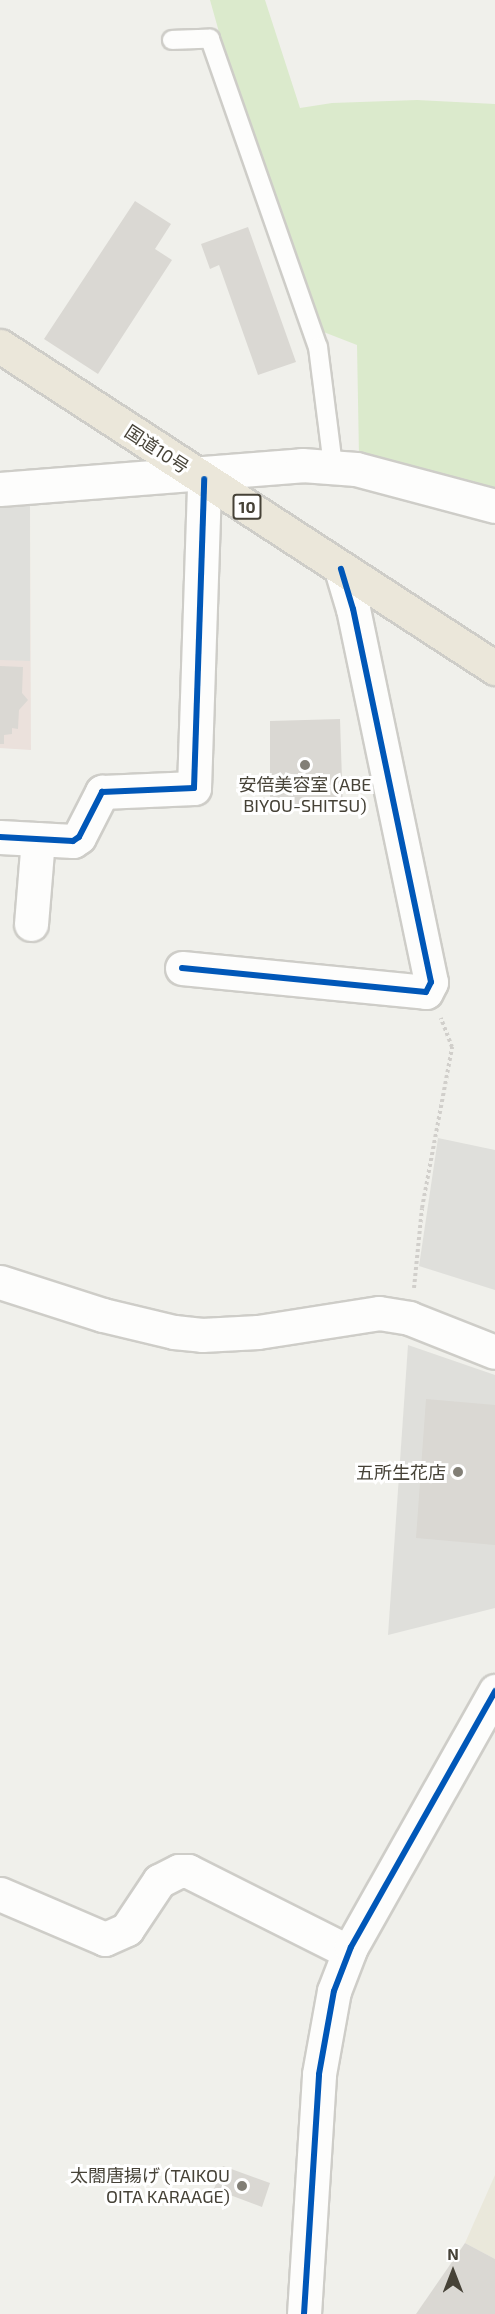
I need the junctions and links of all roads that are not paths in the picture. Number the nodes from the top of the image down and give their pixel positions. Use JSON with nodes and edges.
{"nodes":[{"id":1,"x":172,"y":40,"type":"dead end"},
{"id":2,"x":0,"y":346,"type":"edge"},
{"id":3,"x":333,"y":466,"type":"junction"},
{"id":4,"x":199,"y":476,"type":"junction"},
{"id":5,"x":0,"y":489,"type":"edge"},
{"id":6,"x":495,"y":506,"type":"edge"},
{"id":7,"x":341,"y":569,"type":"junction"},
{"id":8,"x":495,"y":668,"type":"edge"},
{"id":9,"x":0,"y":837,"type":"edge"},
{"id":10,"x":38,"y":839,"type":"junction"},
{"id":11,"x":31,"y":924,"type":"dead end"},
{"id":12,"x":182,"y":968,"type":"dead end"},
{"id":13,"x":0,"y":1282,"type":"edge"},
{"id":14,"x":495,"y":1352,"type":"edge"},
{"id":15,"x":495,"y":1691,"type":"edge"},
{"id":16,"x":0,"y":1894,"type":"edge"},
{"id":17,"x":349,"y":1952,"type":"junction"},
{"id":18,"x":304,"y":2314,"type":"edge"}],
"edges":[{"from":1,"to":3,"type":"lane"},
{"from":2,"to":4,"type":"highway","name":"国道10号","number":"10"},
{"from":3,"to":4,"type":"street"},
{"from":3,"to":6,"type":"street"},
{"from":4,"to":5,"type":"street"},
{"from":4,"to":7,"type":"highway","name":"国道10号","number":"10"},
{"from":4,"to":10,"type":"street"},
{"from":7,"to":8,"type":"highway","name":"国道10号","number":"10"},
{"from":7,"to":12,"type":"street"},
{"from":9,"to":10,"type":"street"},
{"from":10,"to":11,"type":"street"},
{"from":13,"to":14,"type":"street"},
{"from":15,"to":17,"type":"street"},
{"from":16,"to":17,"type":"street"},
{"from":17,"to":18,"type":"street"}]}
